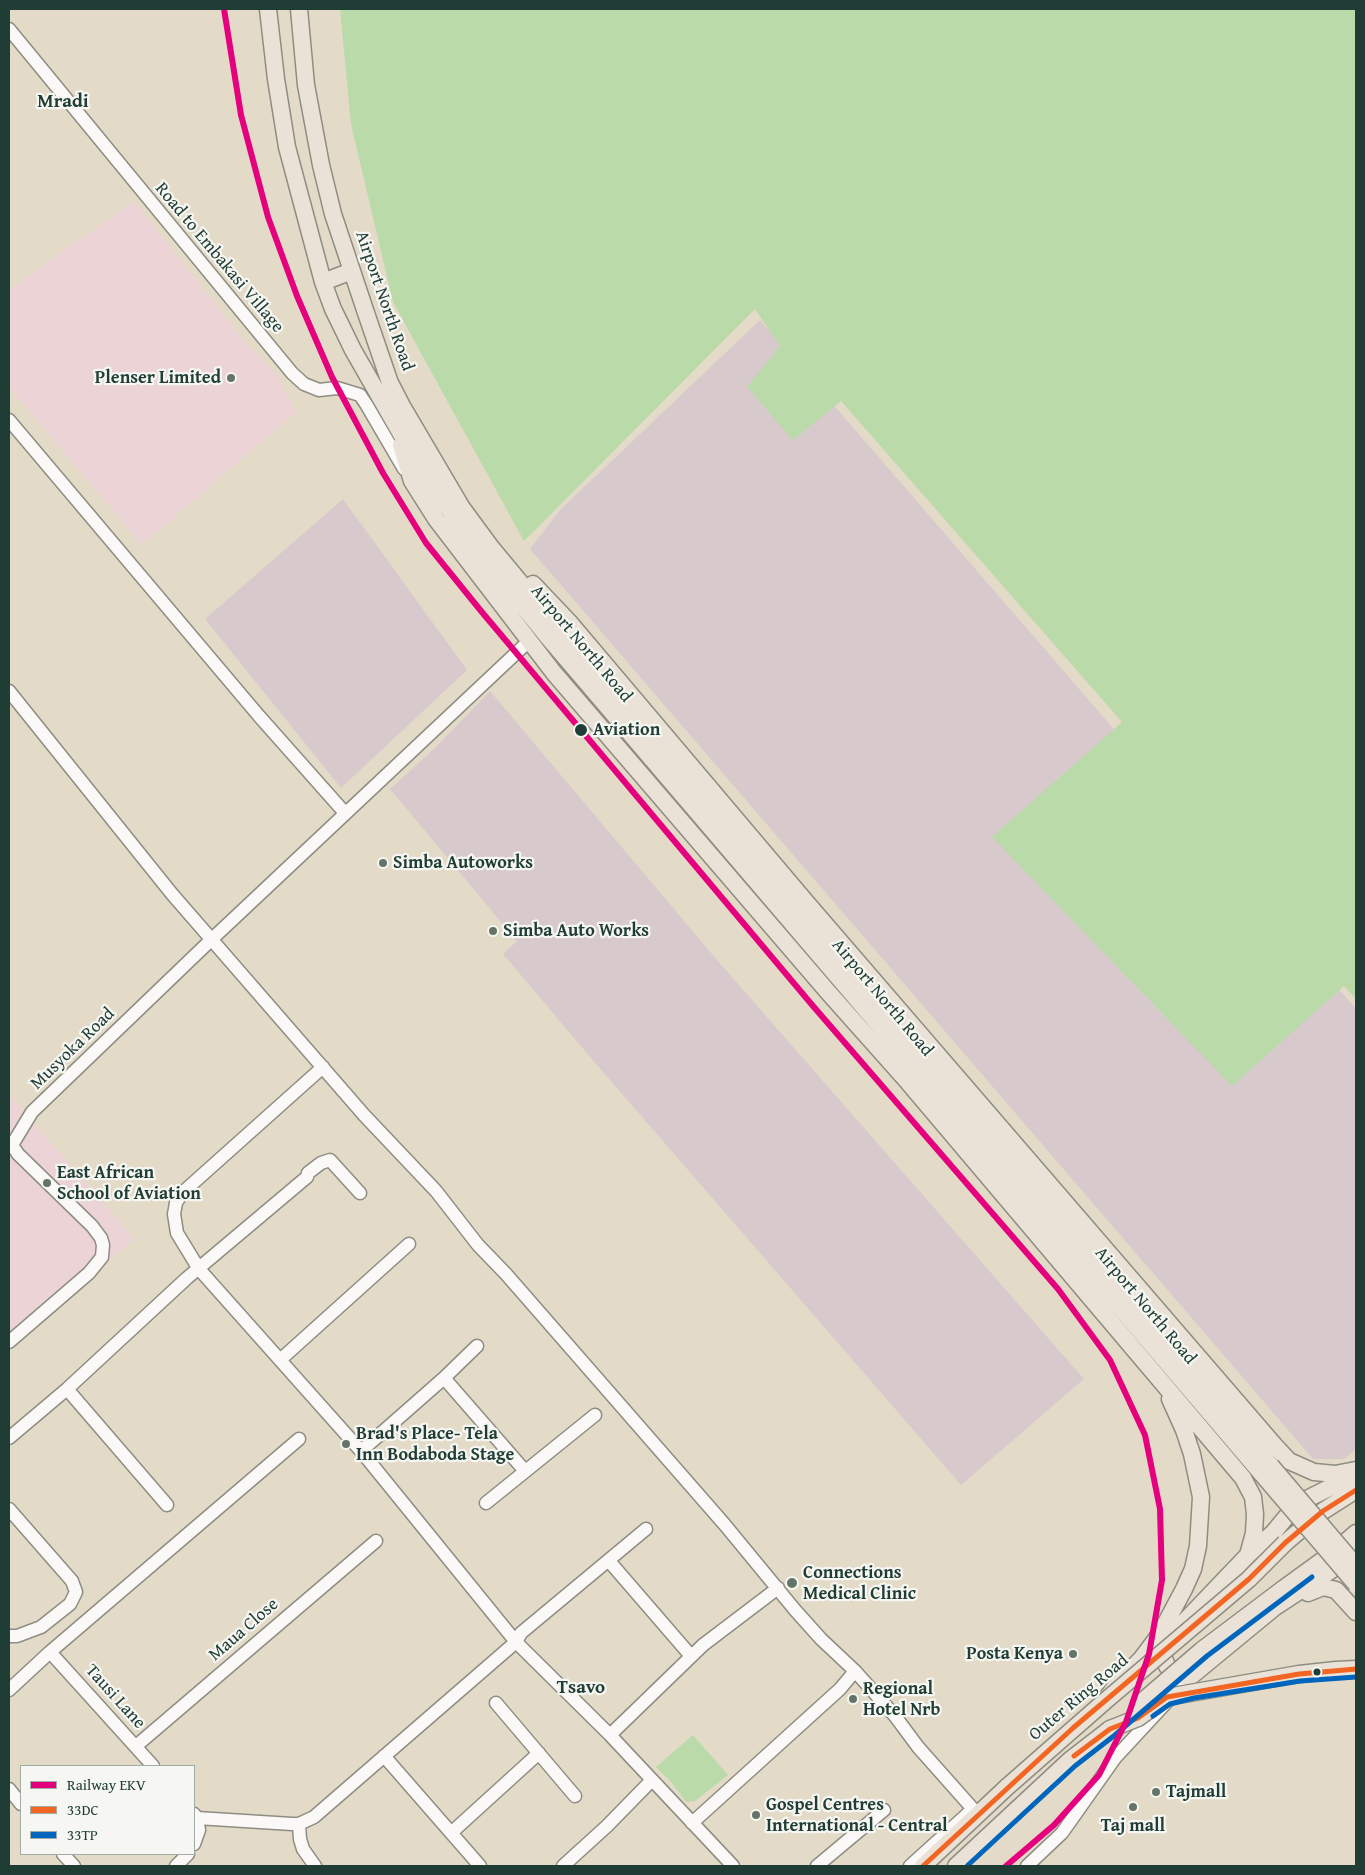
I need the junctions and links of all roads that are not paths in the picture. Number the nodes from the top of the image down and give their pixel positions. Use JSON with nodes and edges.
{"nodes":[{"id":1,"x":268,"y":9,"type":"edge"},
{"id":2,"x":299,"y":9,"type":"edge"},
{"id":3,"x":9,"y":29,"type":"edge"},
{"id":4,"x":352,"y":271,"type":"junction"},
{"id":5,"x":322,"y":282,"type":"junction"},
{"id":6,"x":9,"y":420,"type":"edge"},
{"id":7,"x":396,"y":424,"type":"junction"},
{"id":8,"x":412,"y":481,"type":"junction"},
{"id":9,"x":513,"y":573,"type":"junction"},
{"id":10,"x":529,"y":642,"type":"junction"},
{"id":11,"x":9,"y":692,"type":"edge"},
{"id":12,"x":345,"y":813,"type":"junction"},
{"id":13,"x":212,"y":939,"type":"junction"},
{"id":14,"x":323,"y":1067,"type":"junction"},
{"id":15,"x":908,"y":1082,"type":"junction"},
{"id":16,"x":1004,"y":1170,"type":"junction"},
{"id":17,"x":360,"y":1193,"type":"dead end"},
{"id":18,"x":409,"y":1244,"type":"dead end"},
{"id":19,"x":199,"y":1268,"type":"junction"},
{"id":20,"x":1128,"y":1304,"type":"junction"},
{"id":21,"x":9,"y":1342,"type":"edge"},
{"id":22,"x":477,"y":1346,"type":"dead end"},
{"id":23,"x":280,"y":1360,"type":"junction"},
{"id":24,"x":444,"y":1378,"type":"junction"},
{"id":25,"x":1159,"y":1379,"type":"junction"},
{"id":26,"x":67,"y":1390,"type":"junction"},
{"id":27,"x":594,"y":1415,"type":"dead end"},
{"id":28,"x":9,"y":1438,"type":"edge"},
{"id":29,"x":299,"y":1438,"type":"dead end"},
{"id":30,"x":361,"y":1451,"type":"junction"},
{"id":31,"x":525,"y":1471,"type":"junction"},
{"id":32,"x":1356,"y":1472,"type":"edge"},
{"id":33,"x":1356,"y":1490,"type":"edge"},
{"id":34,"x":486,"y":1503,"type":"dead end"},
{"id":35,"x":166,"y":1505,"type":"dead end"},
{"id":36,"x":9,"y":1509,"type":"edge"},
{"id":37,"x":646,"y":1529,"type":"dead end"},
{"id":38,"x":1356,"y":1533,"type":"edge"},
{"id":39,"x":376,"y":1541,"type":"dead end"},
{"id":40,"x":1356,"y":1551,"type":"edge"},
{"id":41,"x":1248,"y":1555,"type":"junction"},
{"id":42,"x":609,"y":1561,"type":"junction"},
{"id":43,"x":1356,"y":1566,"type":"edge"},
{"id":44,"x":1356,"y":1584,"type":"edge"},
{"id":45,"x":778,"y":1588,"type":"junction"},
{"id":46,"x":1275,"y":1607,"type":"junction"},
{"id":47,"x":1356,"y":1612,"type":"edge"},
{"id":48,"x":9,"y":1636,"type":"edge"},
{"id":49,"x":516,"y":1642,"type":"junction"},
{"id":50,"x":50,"y":1652,"type":"junction"},
{"id":51,"x":691,"y":1656,"type":"junction"},
{"id":52,"x":1356,"y":1669,"type":"edge"},
{"id":53,"x":855,"y":1671,"type":"junction"},
{"id":54,"x":1190,"y":1677,"type":"junction"},
{"id":55,"x":9,"y":1690,"type":"edge"},
{"id":56,"x":1104,"y":1702,"type":"junction"},
{"id":57,"x":496,"y":1703,"type":"dead end"},
{"id":58,"x":1110,"y":1729,"type":"junction"},
{"id":59,"x":610,"y":1735,"type":"junction"},
{"id":60,"x":136,"y":1746,"type":"junction"},
{"id":61,"x":539,"y":1753,"type":"junction"},
{"id":62,"x":384,"y":1756,"type":"junction"},
{"id":63,"x":152,"y":1765,"type":"edge"},
{"id":64,"x":651,"y":1781,"type":"junction"},
{"id":65,"x":9,"y":1789,"type":"edge"},
{"id":66,"x":575,"y":1796,"type":"dead end"},
{"id":67,"x":20,"y":1803,"type":"edge"},
{"id":68,"x":884,"y":1810,"type":"dead end"},
{"id":69,"x":196,"y":1816,"type":"edge"},
{"id":70,"x":692,"y":1823,"type":"junction"},
{"id":71,"x":300,"y":1824,"type":"junction"},
{"id":72,"x":451,"y":1833,"type":"junction"},
{"id":73,"x":195,"y":1841,"type":"edge"},
{"id":74,"x":65,"y":1855,"type":"edge"},
{"id":75,"x":187,"y":1855,"type":"edge"},
{"id":76,"x":565,"y":1865,"type":"edge"},
{"id":77,"x":74,"y":1866,"type":"edge"},
{"id":78,"x":176,"y":1866,"type":"edge"},
{"id":79,"x":315,"y":1866,"type":"edge"},
{"id":80,"x":480,"y":1866,"type":"edge"},
{"id":81,"x":733,"y":1866,"type":"edge"},
{"id":82,"x":817,"y":1866,"type":"edge"},
{"id":83,"x":910,"y":1866,"type":"edge"},
{"id":84,"x":923,"y":1866,"type":"edge"},
{"id":85,"x":956,"y":1866,"type":"edge"},
{"id":86,"x":1027,"y":1866,"type":"edge"}],
"edges":[{"from":1,"to":5,"type":"main road","name":"Airport North Road"},
{"from":2,"to":4,"type":"main road","name":"Airport North Road"},
{"from":3,"to":8,"type":"street","name":"Road to Embakasi Village"},
{"from":4,"to":5,"type":"main road"},
{"from":4,"to":9,"type":"main road","name":"Airport North Road"},
{"from":5,"to":7,"type":"main road","name":"Airport North Road"},
{"from":6,"to":12,"type":"street"},
{"from":7,"to":8,"type":"main road","name":"Airport North Road"},
{"from":7,"to":16,"type":"main road","name":"Airport North Road"},
{"from":8,"to":10,"type":"main road","name":"Airport North Road"},
{"from":9,"to":20,"type":"main road","name":"Airport North Road"},
{"from":9,"to":32,"type":"main road","name":"Airport North Road"},
{"from":10,"to":12,"type":"street"},
{"from":10,"to":15,"type":"main road","name":"Airport North Road"},
{"from":11,"to":13,"type":"street"},
{"from":12,"to":13,"type":"street"},
{"from":13,"to":14,"type":"street"},
{"from":13,"to":21,"type":"street","name":"Musyoka Road"},
{"from":14,"to":19,"type":"street"},
{"from":14,"to":45,"type":"street"},
{"from":15,"to":16,"type":"main road"},
{"from":15,"to":25,"type":"main road","name":"Airport North Road"},
{"from":16,"to":20,"type":"main road","name":"Airport North Road"},
{"from":17,"to":19,"type":"street"},
{"from":18,"to":23,"type":"street"},
{"from":19,"to":23,"type":"street"},
{"from":19,"to":26,"type":"street"},
{"from":20,"to":43,"type":"main road","name":"Airport North Road","bridge":true},
{"from":20,"to":44,"type":"main road","name":"Airport North Road","bridge":true},
{"from":22,"to":24,"type":"street"},
{"from":23,"to":30,"type":"street"},
{"from":24,"to":30,"type":"street"},
{"from":24,"to":31,"type":"street"},
{"from":25,"to":41,"type":"main road","name":"Airport North Road"},
{"from":25,"to":56,"type":"main road","bridge":true},
{"from":26,"to":28,"type":"street"},
{"from":26,"to":35,"type":"street"},
{"from":27,"to":31,"type":"street"},
{"from":29,"to":50,"type":"street"},
{"from":30,"to":49,"type":"street"},
{"from":31,"to":34,"type":"street"},
{"from":32,"to":41,"type":"main road"},
{"from":33,"to":56,"type":"main road","name":"Outer Ring Road","bridge":true},
{"from":36,"to":48,"type":"street"},
{"from":37,"to":42,"type":"street"},
{"from":38,"to":58,"type":"main road","bridge":true},
{"from":39,"to":60,"type":"street","name":"Maua Close"},
{"from":40,"to":46,"type":"main road"},
{"from":41,"to":54,"type":"main road"},
{"from":42,"to":49,"type":"street"},
{"from":42,"to":51,"type":"street"},
{"from":45,"to":51,"type":"street"},
{"from":45,"to":53,"type":"street"},
{"from":46,"to":47,"type":"main road"},
{"from":46,"to":54,"type":"main road"},
{"from":49,"to":59,"type":"street"},
{"from":49,"to":62,"type":"street"},
{"from":50,"to":55,"type":"street"},
{"from":50,"to":60,"type":"street","name":"Tausi Lane"},
{"from":51,"to":59,"type":"street"},
{"from":52,"to":58,"type":"main road","bridge":true},
{"from":53,"to":70,"type":"street"},
{"from":53,"to":83,"type":"street"},
{"from":54,"to":86,"type":"street"},
{"from":56,"to":84,"type":"main road","name":"Outer Ring Road"},
{"from":57,"to":61,"type":"street"},
{"from":58,"to":85,"type":"main road"},
{"from":59,"to":64,"type":"street"},
{"from":60,"to":63,"type":"street","name":"Tausi Lane"},
{"from":61,"to":66,"type":"street"},
{"from":61,"to":72,"type":"street"},
{"from":62,"to":71,"type":"street"},
{"from":62,"to":72,"type":"street"},
{"from":64,"to":70,"type":"street"},
{"from":64,"to":76,"type":"street"},
{"from":65,"to":67,"type":"street"},
{"from":68,"to":82,"type":"street"},
{"from":69,"to":71,"type":"street"},
{"from":69,"to":73,"type":"street"},
{"from":70,"to":81,"type":"street"},
{"from":71,"to":79,"type":"street"},
{"from":72,"to":80,"type":"street"},
{"from":74,"to":77,"type":"street"},
{"from":75,"to":78,"type":"street"}]}
